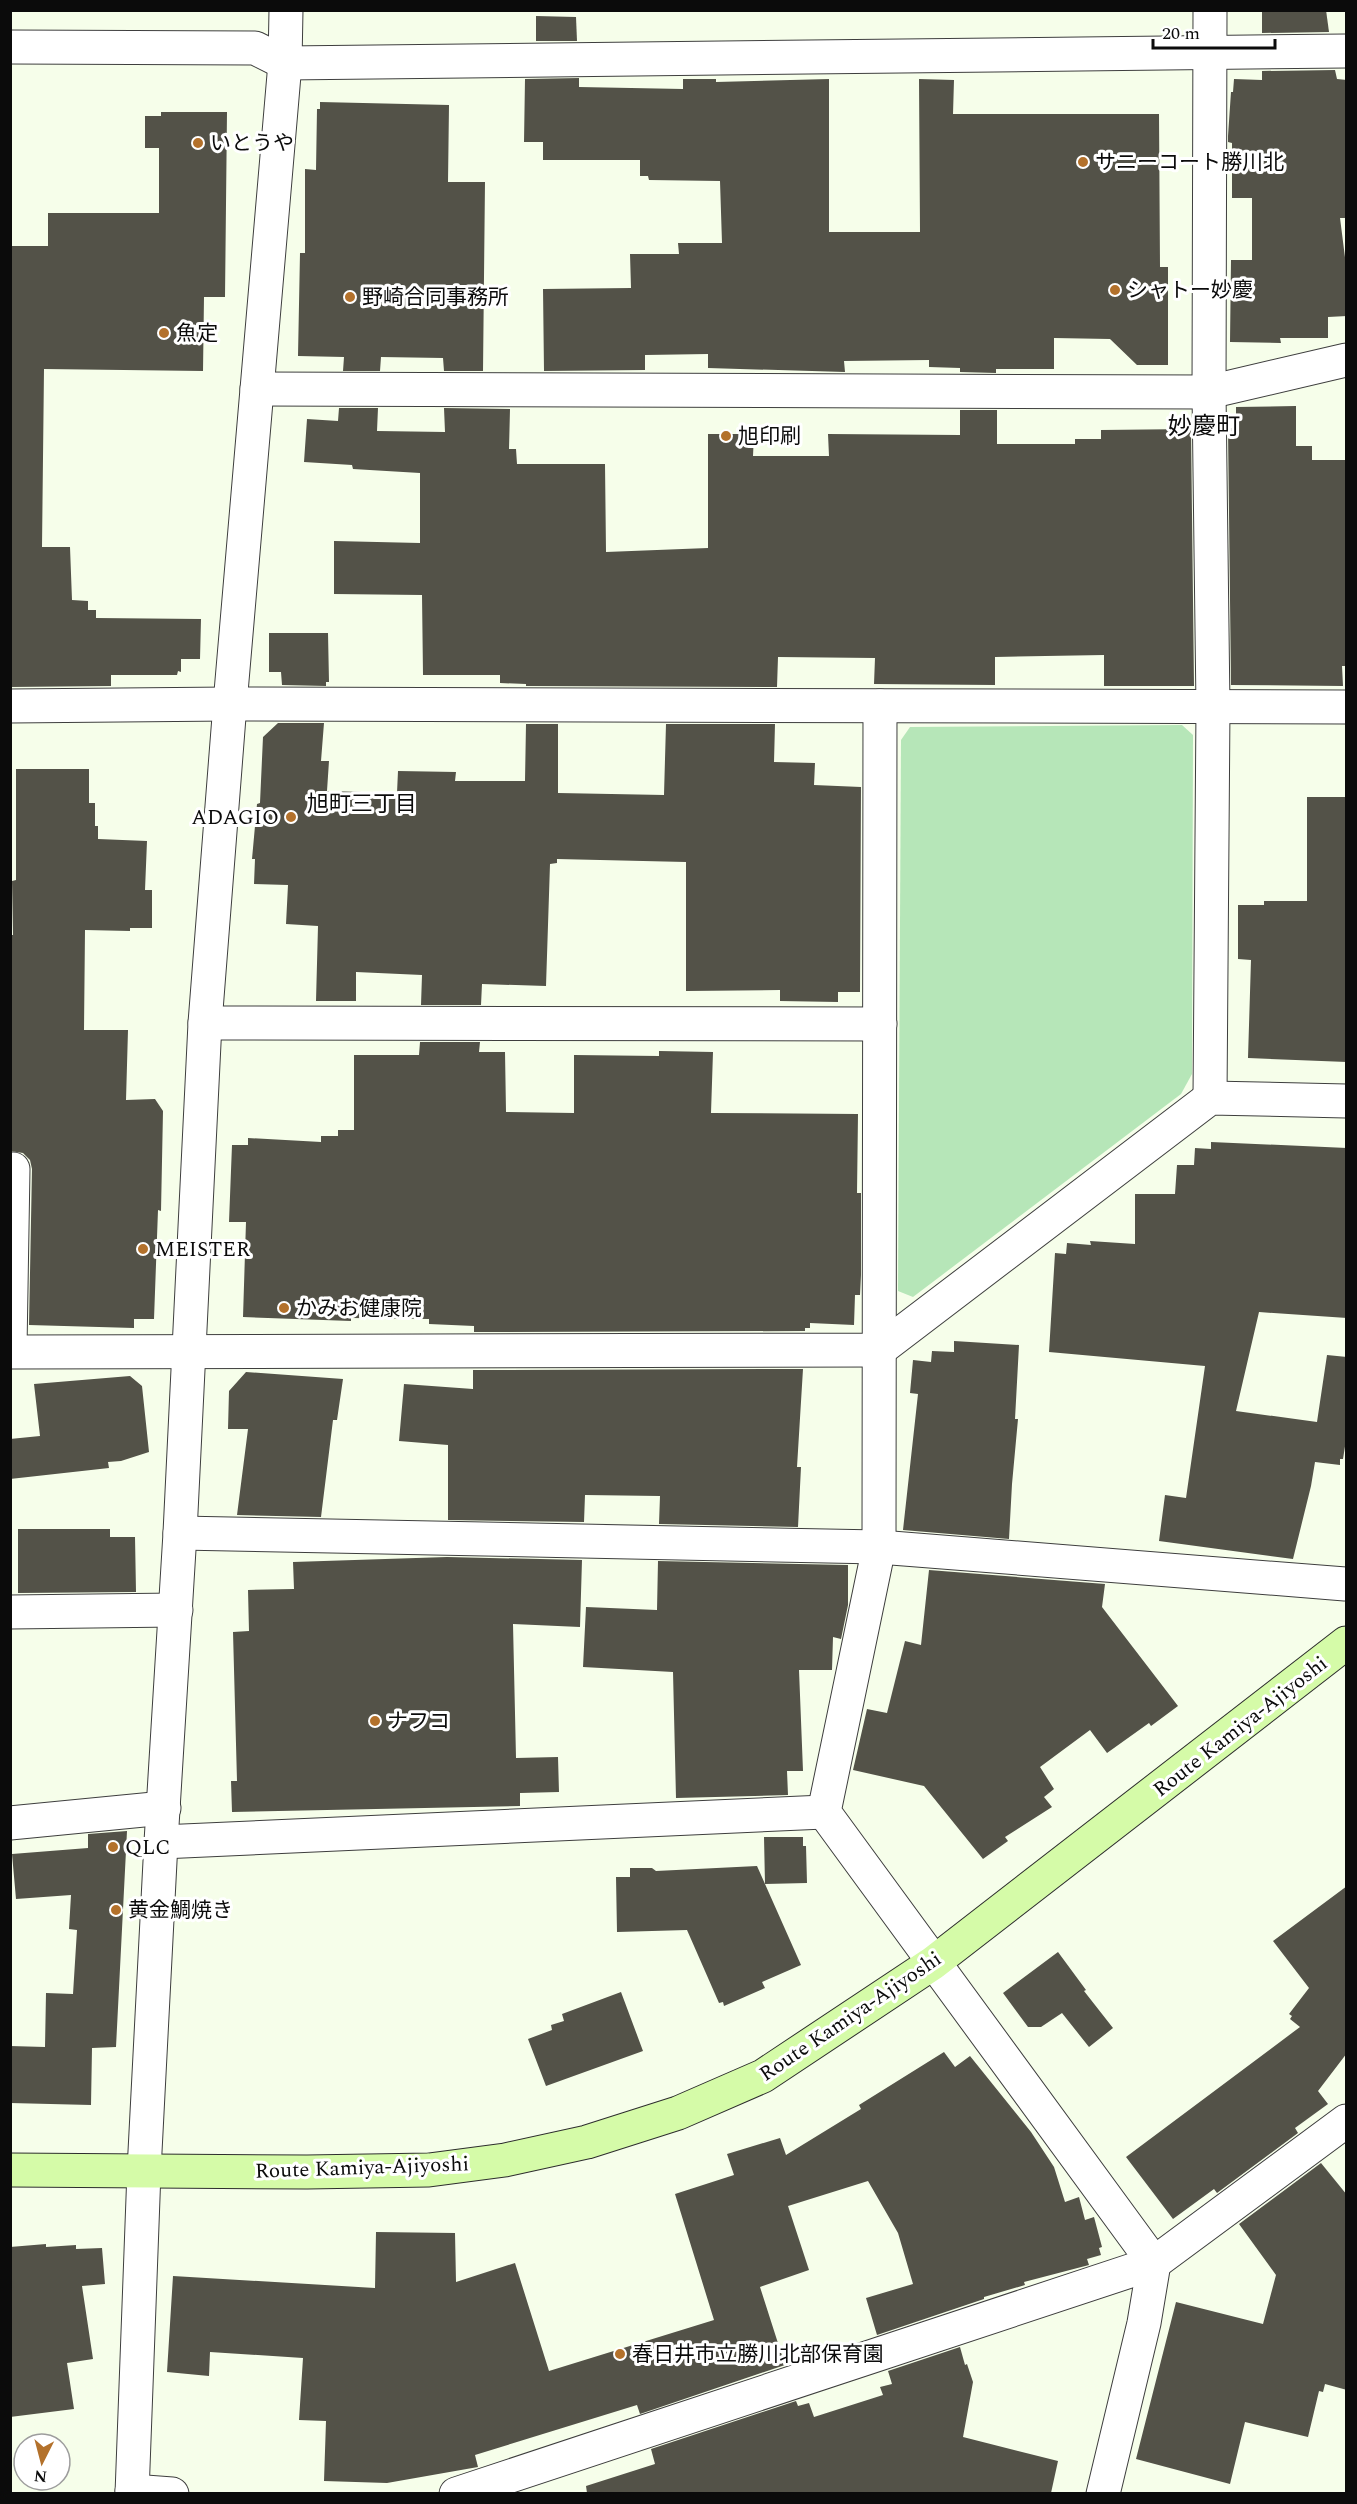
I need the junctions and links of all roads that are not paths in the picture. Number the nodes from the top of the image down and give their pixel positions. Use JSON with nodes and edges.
{"nodes":[{"id":1,"x":285,"y":10,"type":"edge"},
{"id":2,"x":1210,"y":10,"type":"edge"},
{"id":3,"x":10,"y":46,"type":"edge"},
{"id":4,"x":1347,"y":51,"type":"edge"},
{"id":5,"x":1210,"y":53,"type":"junction"},
{"id":6,"x":285,"y":63,"type":"junction"},
{"id":7,"x":1347,"y":360,"type":"edge"},
{"id":8,"x":257,"y":389,"type":"junction"},
{"id":9,"x":1209,"y":392,"type":"junction"},
{"id":10,"x":230,"y":704,"type":"junction"},
{"id":11,"x":10,"y":706,"type":"edge"},
{"id":12,"x":880,"y":706,"type":"junction"},
{"id":13,"x":1213,"y":707,"type":"junction"},
{"id":14,"x":1347,"y":707,"type":"edge"},
{"id":15,"x":205,"y":1023,"type":"junction"},
{"id":16,"x":880,"y":1024,"type":"junction"},
{"id":17,"x":1210,"y":1098,"type":"junction"},
{"id":18,"x":1347,"y":1101,"type":"edge"},
{"id":19,"x":13,"y":1168,"type":"dead end"},
{"id":20,"x":10,"y":1350,"type":"edge"},
{"id":21,"x":879,"y":1350,"type":"junction"},
{"id":22,"x":189,"y":1351,"type":"junction"},
{"id":23,"x":180,"y":1533,"type":"junction"},
{"id":24,"x":879,"y":1547,"type":"junction"},
{"id":25,"x":1346,"y":1584,"type":"edge"},
{"id":26,"x":176,"y":1610,"type":"junction"},
{"id":27,"x":10,"y":1612,"type":"edge"},
{"id":28,"x":1347,"y":1643,"type":"edge"},
{"id":29,"x":164,"y":1808,"type":"junction"},
{"id":30,"x":824,"y":1812,"type":"junction"},
{"id":31,"x":10,"y":1823,"type":"edge"},
{"id":32,"x":161,"y":1842,"type":"junction"},
{"id":33,"x":933,"y":1963,"type":"junction"},
{"id":34,"x":1347,"y":2121,"type":"edge"},
{"id":35,"x":10,"y":2169,"type":"edge"},
{"id":36,"x":144,"y":2171,"type":"junction"},
{"id":37,"x":1154,"y":2263,"type":"junction"},
{"id":38,"x":132,"y":2492,"type":"edge"},
{"id":39,"x":172,"y":2493,"type":"edge"},
{"id":40,"x":456,"y":2493,"type":"edge"},
{"id":41,"x":1103,"y":2493,"type":"edge"}],
"edges":[{"from":1,"to":6,"type":"street"},
{"from":2,"to":5,"type":"street"},
{"from":3,"to":6,"type":"street"},
{"from":4,"to":5,"type":"street"},
{"from":5,"to":6,"type":"street"},
{"from":5,"to":9,"type":"street"},
{"from":6,"to":8,"type":"street"},
{"from":7,"to":9,"type":"street"},
{"from":8,"to":9,"type":"street"},
{"from":8,"to":10,"type":"street"},
{"from":9,"to":13,"type":"street"},
{"from":10,"to":11,"type":"street"},
{"from":10,"to":12,"type":"street"},
{"from":10,"to":15,"type":"street"},
{"from":12,"to":13,"type":"street"},
{"from":12,"to":16,"type":"street"},
{"from":13,"to":14,"type":"street"},
{"from":13,"to":17,"type":"street"},
{"from":15,"to":16,"type":"street"},
{"from":15,"to":22,"type":"street"},
{"from":16,"to":21,"type":"street"},
{"from":17,"to":18,"type":"street"},
{"from":17,"to":21,"type":"street"},
{"from":19,"to":20,"type":"street"},
{"from":20,"to":22,"type":"street"},
{"from":21,"to":22,"type":"street"},
{"from":21,"to":24,"type":"street"},
{"from":22,"to":23,"type":"street"},
{"from":23,"to":24,"type":"street"},
{"from":23,"to":26,"type":"street"},
{"from":24,"to":25,"type":"street"},
{"from":24,"to":30,"type":"street"},
{"from":26,"to":27,"type":"street"},
{"from":26,"to":29,"type":"street"},
{"from":28,"to":33,"type":"main road","name":"Route Kamiya-Ajiyoshi"},
{"from":29,"to":31,"type":"street"},
{"from":29,"to":32,"type":"street"},
{"from":30,"to":32,"type":"street"},
{"from":30,"to":33,"type":"street"},
{"from":32,"to":36,"type":"street"},
{"from":33,"to":36,"type":"main road","name":"Route Kamiya-Ajiyoshi"},
{"from":33,"to":37,"type":"street"},
{"from":34,"to":37,"type":"street"},
{"from":35,"to":36,"type":"main road","name":"Route Kamiya-Ajiyoshi"},
{"from":36,"to":38,"type":"street"},
{"from":37,"to":40,"type":"street"},
{"from":37,"to":41,"type":"street"},
{"from":38,"to":39,"type":"street"}]}
